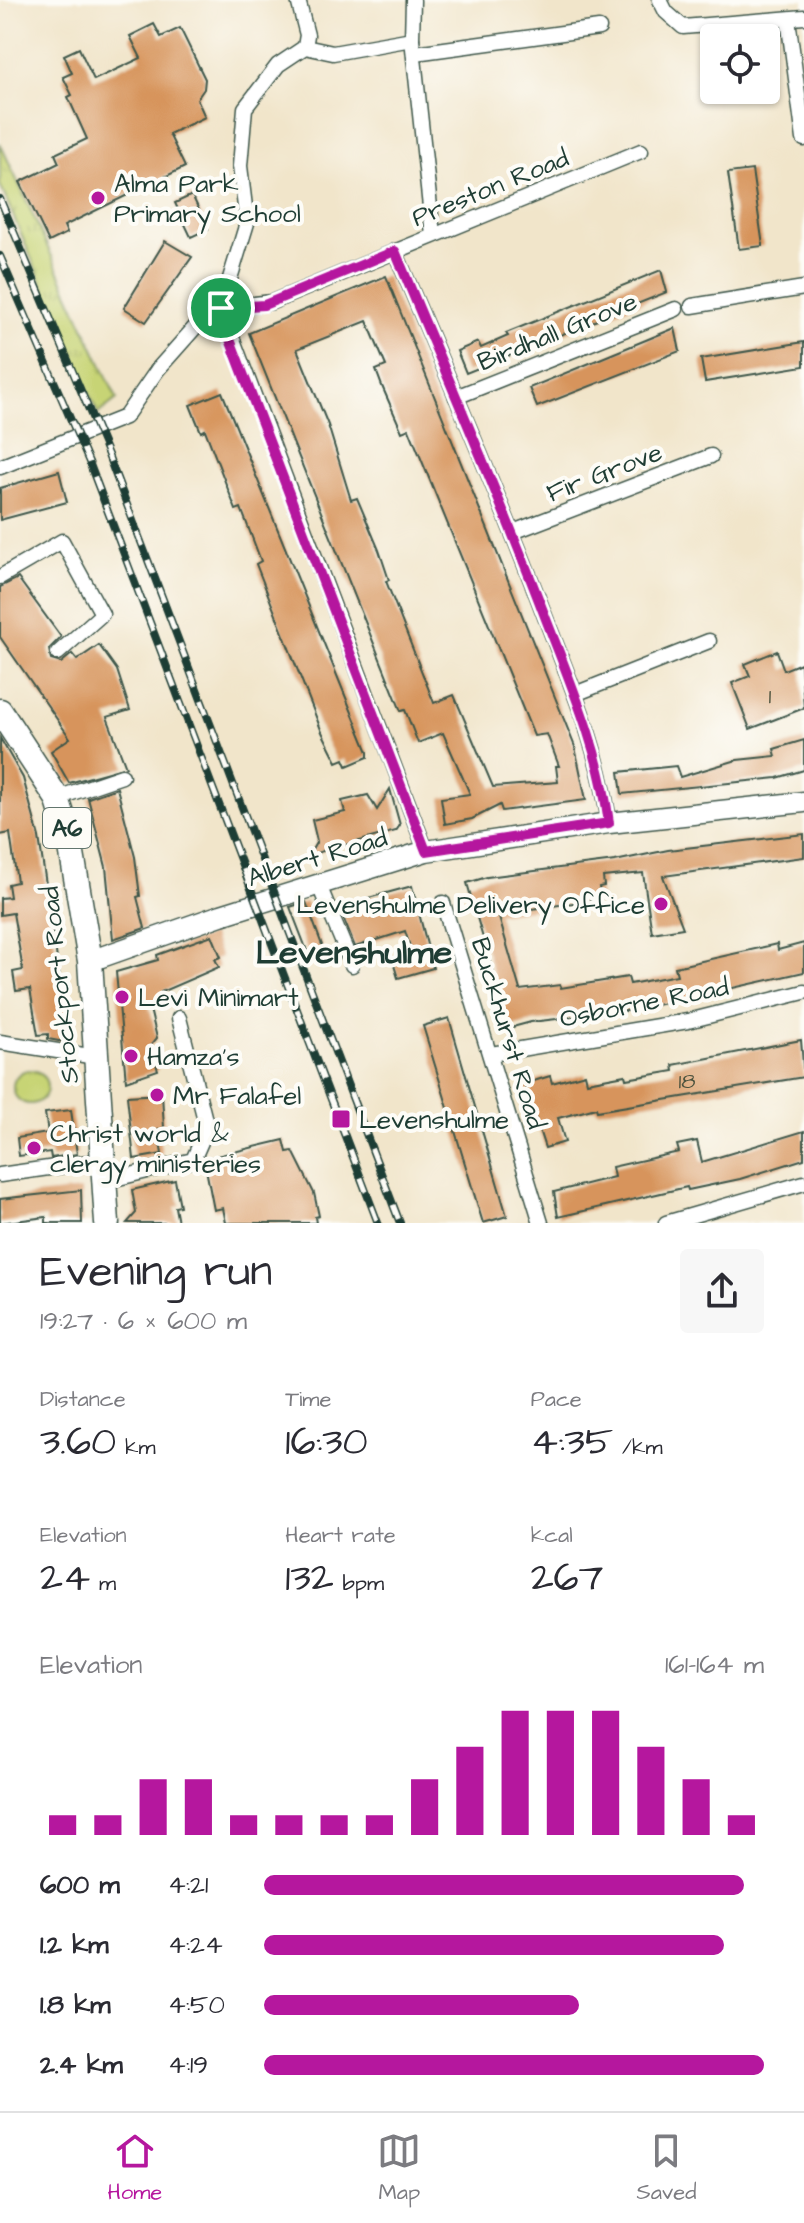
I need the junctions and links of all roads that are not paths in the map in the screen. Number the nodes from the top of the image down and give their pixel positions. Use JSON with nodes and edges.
{"nodes":[{"id":1,"x":298,"y":0,"type":"edge"},
{"id":2,"x":413,"y":0,"type":"edge"},
{"id":3,"x":660,"y":0,"type":"edge"},
{"id":4,"x":804,"y":17,"type":"edge"},
{"id":5,"x":788,"y":19,"type":"junction"},
{"id":6,"x":599,"y":28,"type":"dead end"},
{"id":7,"x":413,"y":46,"type":"junction"},
{"id":8,"x":305,"y":47,"type":"junction"},
{"id":9,"x":804,"y":139,"type":"edge"},
{"id":10,"x":641,"y":151,"type":"dead end"},
{"id":11,"x":433,"y":235,"type":"junction"},
{"id":12,"x":395,"y":251,"type":"junction"},
{"id":13,"x":804,"y":288,"type":"edge"},
{"id":14,"x":692,"y":306,"type":"dead end"},
{"id":15,"x":676,"y":309,"type":"dead end"},
{"id":16,"x":221,"y":312,"type":"junction"},
{"id":17,"x":456,"y":397,"type":"junction"},
{"id":18,"x":711,"y":456,"type":"dead end"},
{"id":19,"x":0,"y":467,"type":"edge"},
{"id":20,"x":513,"y":532,"type":"junction"},
{"id":21,"x":0,"y":577,"type":"edge"},
{"id":22,"x":709,"y":641,"type":"dead end"},
{"id":23,"x":58,"y":653,"type":"dead end"},
{"id":24,"x":575,"y":694,"type":"junction"},
{"id":25,"x":2,"y":718,"type":"edge"},
{"id":26,"x":122,"y":776,"type":"dead end"},
{"id":27,"x":57,"y":798,"type":"junction"},
{"id":28,"x":804,"y":802,"type":"edge"},
{"id":29,"x":609,"y":823,"type":"junction"},
{"id":30,"x":426,"y":851,"type":"junction"},
{"id":31,"x":318,"y":883,"type":"junction"},
{"id":32,"x":443,"y":903,"type":"dead end"},
{"id":33,"x":90,"y":961,"type":"junction"},
{"id":34,"x":352,"y":965,"type":"dead end"},
{"id":35,"x":804,"y":992,"type":"edge"},
{"id":36,"x":179,"y":1018,"type":"dead end"},
{"id":37,"x":0,"y":1042,"type":"edge"},
{"id":38,"x":491,"y":1054,"type":"junction"},
{"id":39,"x":96,"y":1057,"type":"junction"},
{"id":40,"x":105,"y":1170,"type":"junction"},
{"id":41,"x":0,"y":1175,"type":"edge"},
{"id":42,"x":804,"y":1183,"type":"edge"},
{"id":43,"x":107,"y":1223,"type":"edge"},
{"id":44,"x":541,"y":1223,"type":"edge"},
{"id":45,"x":666,"y":1223,"type":"edge"}],
"edges":[{"from":1,"to":8,"type":"street"},
{"from":2,"to":7,"type":"street"},
{"from":3,"to":5,"type":"street"},
{"from":4,"to":5,"type":"street"},
{"from":5,"to":9,"type":"street"},
{"from":6,"to":7,"type":"street"},
{"from":7,"to":8,"type":"street"},
{"from":7,"to":11,"type":"street"},
{"from":8,"to":16,"type":"street"},
{"from":10,"to":11,"type":"street","name":"Preston Road"},
{"from":11,"to":12,"type":"street","name":"Preston Road"},
{"from":12,"to":16,"type":"street","name":"Preston Road"},
{"from":12,"to":17,"type":"street"},
{"from":13,"to":14,"type":"street"},
{"from":15,"to":17,"type":"street","name":"Birdhall Grove"},
{"from":16,"to":19,"type":"street"},
{"from":16,"to":30,"type":"street"},
{"from":17,"to":20,"type":"street"},
{"from":18,"to":20,"type":"street","name":"Fir Grove"},
{"from":20,"to":24,"type":"street"},
{"from":21,"to":23,"type":"street"},
{"from":22,"to":24,"type":"street"},
{"from":24,"to":29,"type":"street"},
{"from":25,"to":27,"type":"highway","name":"Stockport Road","number":"A6"},
{"from":26,"to":27,"type":"street"},
{"from":27,"to":33,"type":"highway","name":"Stockport Road","number":"A6"},
{"from":28,"to":29,"type":"main road","name":"Albert Road"},
{"from":29,"to":30,"type":"main road","name":"Albert Road"},
{"from":30,"to":31,"type":"main road","name":"Albert Road"},
{"from":31,"to":33,"type":"main road","name":"Albert Road"},
{"from":31,"to":34,"type":"street"},
{"from":32,"to":38,"type":"street","name":"Buckhurst Road"},
{"from":33,"to":39,"type":"highway","name":"Stockport Road","number":"A6"},
{"from":35,"to":38,"type":"street","name":"Osborne Road"},
{"from":36,"to":40,"type":"street"},
{"from":37,"to":39,"type":"street"},
{"from":38,"to":44,"type":"street","name":"Buckhurst Road"},
{"from":39,"to":40,"type":"highway","name":"Stockport Road","number":"A6"},
{"from":40,"to":41,"type":"street"},
{"from":40,"to":43,"type":"highway","name":"Stockport Road","number":"A6"},
{"from":42,"to":45,"type":"street"}]}
